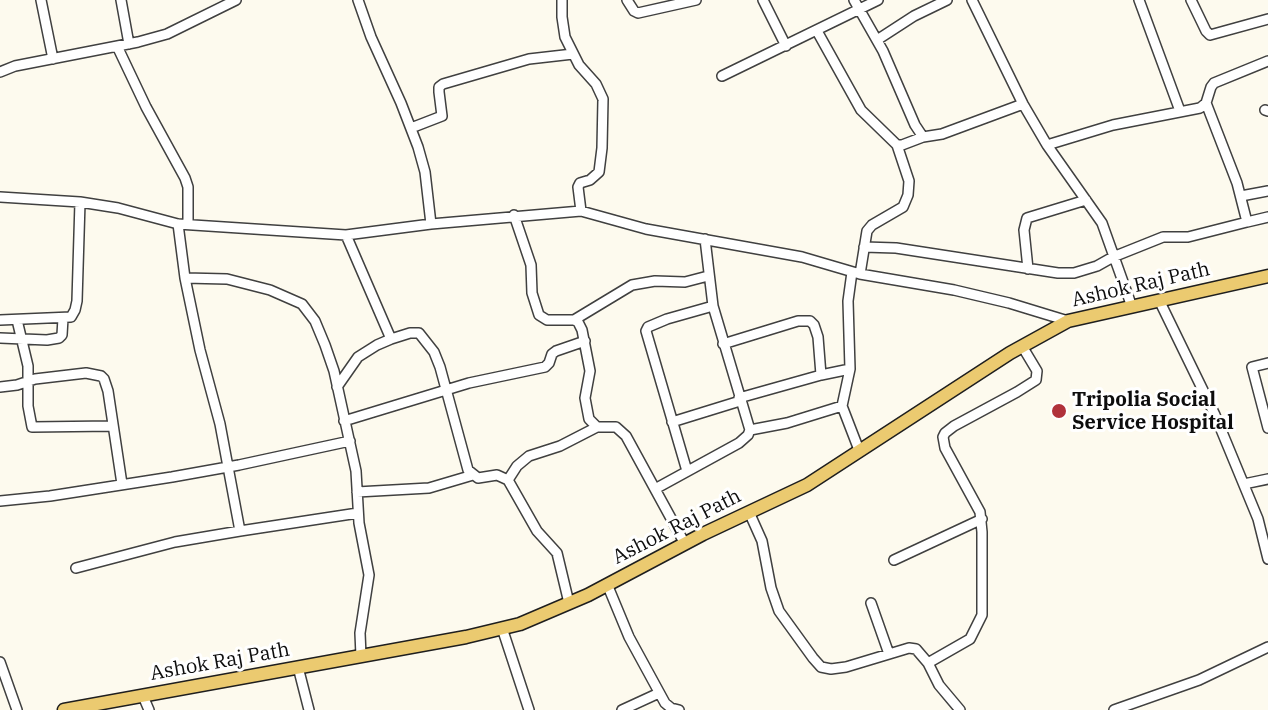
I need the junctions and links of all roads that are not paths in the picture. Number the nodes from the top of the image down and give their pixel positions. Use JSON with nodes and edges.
{"nodes":[{"id":1,"x":41,"y":0,"type":"edge"},
{"id":2,"x":121,"y":0,"type":"edge"},
{"id":3,"x":236,"y":0,"type":"edge"},
{"id":4,"x":358,"y":0,"type":"edge"},
{"id":5,"x":562,"y":0,"type":"edge"},
{"id":6,"x":627,"y":0,"type":"edge"},
{"id":7,"x":696,"y":0,"type":"edge"},
{"id":8,"x":763,"y":0,"type":"edge"},
{"id":9,"x":854,"y":0,"type":"edge"},
{"id":10,"x":878,"y":0,"type":"edge"},
{"id":11,"x":947,"y":0,"type":"edge"},
{"id":12,"x":972,"y":0,"type":"edge"},
{"id":13,"x":1139,"y":0,"type":"edge"},
{"id":14,"x":1191,"y":0,"type":"edge"},
{"id":15,"x":223,"y":3,"type":"edge"},
{"id":16,"x":859,"y":10,"type":"junction"},
{"id":17,"x":1268,"y":19,"type":"edge"},
{"id":18,"x":817,"y":31,"type":"junction"},
{"id":19,"x":877,"y":40,"type":"junction"},
{"id":20,"x":129,"y":44,"type":"junction"},
{"id":21,"x":117,"y":46,"type":"junction"},
{"id":22,"x":786,"y":46,"type":"junction"},
{"id":23,"x":573,"y":54,"type":"junction"},
{"id":24,"x":53,"y":59,"type":"junction"},
{"id":25,"x":1268,"y":61,"type":"edge"},
{"id":26,"x":0,"y":72,"type":"edge"},
{"id":27,"x":722,"y":76,"type":"dead end"},
{"id":28,"x":1023,"y":104,"type":"junction"},
{"id":29,"x":1206,"y":104,"type":"junction"},
{"id":30,"x":1180,"y":111,"type":"junction"},
{"id":31,"x":411,"y":128,"type":"junction"},
{"id":32,"x":924,"y":137,"type":"junction"},
{"id":33,"x":897,"y":145,"type":"junction"},
{"id":34,"x":1047,"y":145,"type":"junction"},
{"id":35,"x":1268,"y":191,"type":"edge"},
{"id":36,"x":1241,"y":196,"type":"junction"},
{"id":37,"x":0,"y":197,"type":"edge"},
{"id":38,"x":1086,"y":200,"type":"junction"},
{"id":39,"x":80,"y":202,"type":"junction"},
{"id":40,"x":581,"y":211,"type":"junction"},
{"id":41,"x":514,"y":215,"type":"junction"},
{"id":42,"x":1268,"y":216,"type":"edge"},
{"id":43,"x":1246,"y":222,"type":"junction"},
{"id":44,"x":183,"y":224,"type":"junction"},
{"id":45,"x":431,"y":224,"type":"junction"},
{"id":46,"x":346,"y":235,"type":"junction"},
{"id":47,"x":705,"y":239,"type":"junction"},
{"id":48,"x":864,"y":247,"type":"junction"},
{"id":49,"x":1113,"y":257,"type":"junction"},
{"id":50,"x":1028,"y":268,"type":"junction"},
{"id":51,"x":856,"y":273,"type":"junction"},
{"id":52,"x":708,"y":276,"type":"junction"},
{"id":53,"x":1268,"y":276,"type":"edge"},
{"id":54,"x":185,"y":278,"type":"junction"},
{"id":55,"x":1159,"y":300,"type":"junction"},
{"id":56,"x":713,"y":306,"type":"junction"},
{"id":57,"x":1132,"y":307,"type":"junction"},
{"id":58,"x":63,"y":318,"type":"junction"},
{"id":59,"x":0,"y":320,"type":"edge"},
{"id":60,"x":17,"y":320,"type":"junction"},
{"id":61,"x":574,"y":320,"type":"junction"},
{"id":62,"x":1068,"y":321,"type":"junction"},
{"id":63,"x":0,"y":338,"type":"edge"},
{"id":64,"x":22,"y":339,"type":"junction"},
{"id":65,"x":391,"y":339,"type":"junction"},
{"id":66,"x":585,"y":341,"type":"junction"},
{"id":67,"x":723,"y":344,"type":"junction"},
{"id":68,"x":1022,"y":346,"type":"junction"},
{"id":69,"x":1268,"y":363,"type":"edge"},
{"id":70,"x":850,"y":369,"type":"junction"},
{"id":71,"x":821,"y":375,"type":"junction"},
{"id":72,"x":29,"y":381,"type":"junction"},
{"id":73,"x":0,"y":387,"type":"edge"},
{"id":74,"x":337,"y":387,"type":"junction"},
{"id":75,"x":448,"y":391,"type":"junction"},
{"id":76,"x":739,"y":400,"type":"junction"},
{"id":77,"x":842,"y":406,"type":"junction"},
{"id":78,"x":344,"y":421,"type":"junction"},
{"id":79,"x":672,"y":422,"type":"junction"},
{"id":80,"x":113,"y":426,"type":"junction"},
{"id":81,"x":597,"y":427,"type":"junction"},
{"id":82,"x":1268,"y":428,"type":"edge"},
{"id":83,"x":750,"y":430,"type":"junction"},
{"id":84,"x":350,"y":441,"type":"junction"},
{"id":85,"x":859,"y":450,"type":"junction"},
{"id":86,"x":227,"y":467,"type":"junction"},
{"id":87,"x":687,"y":471,"type":"junction"},
{"id":88,"x":473,"y":475,"type":"junction"},
{"id":89,"x":1268,"y":478,"type":"edge"},
{"id":90,"x":508,"y":480,"type":"junction"},
{"id":91,"x":122,"y":484,"type":"junction"},
{"id":92,"x":1244,"y":484,"type":"junction"},
{"id":93,"x":655,"y":489,"type":"junction"},
{"id":94,"x":357,"y":492,"type":"junction"},
{"id":95,"x":0,"y":501,"type":"edge"},
{"id":96,"x":749,"y":512,"type":"junction"},
{"id":97,"x":358,"y":513,"type":"junction"},
{"id":98,"x":982,"y":519,"type":"junction"},
{"id":99,"x":240,"y":531,"type":"junction"},
{"id":100,"x":685,"y":544,"type":"junction"},
{"id":101,"x":1268,"y":559,"type":"edge"},
{"id":102,"x":894,"y":560,"type":"dead end"},
{"id":103,"x":76,"y":568,"type":"dead end"},
{"id":104,"x":607,"y":584,"type":"junction"},
{"id":105,"x":569,"y":603,"type":"junction"},
{"id":106,"x":871,"y":603,"type":"dead end"},
{"id":107,"x":502,"y":628,"type":"junction"},
{"id":108,"x":1268,"y":647,"type":"edge"},
{"id":109,"x":889,"y":654,"type":"junction"},
{"id":110,"x":361,"y":656,"type":"junction"},
{"id":111,"x":0,"y":662,"type":"edge"},
{"id":112,"x":928,"y":663,"type":"junction"},
{"id":113,"x":298,"y":667,"type":"junction"},
{"id":114,"x":659,"y":693,"type":"junction"},
{"id":115,"x":143,"y":696,"type":"junction"},
{"id":116,"x":690,"y":709,"type":"edge"},
{"id":117,"x":17,"y":710,"type":"edge"},
{"id":118,"x":64,"y":710,"type":"edge"},
{"id":119,"x":149,"y":710,"type":"edge"},
{"id":120,"x":309,"y":710,"type":"edge"},
{"id":121,"x":529,"y":710,"type":"edge"},
{"id":122,"x":622,"y":710,"type":"edge"},
{"id":123,"x":679,"y":710,"type":"edge"},
{"id":124,"x":960,"y":710,"type":"edge"},
{"id":125,"x":1114,"y":710,"type":"edge"}],
"edges":[{"from":1,"to":24,"type":"street"},
{"from":2,"to":20,"type":"street"},
{"from":3,"to":15,"type":"street"},
{"from":4,"to":31,"type":"street"},
{"from":5,"to":23,"type":"street"},
{"from":6,"to":7,"type":"street"},
{"from":8,"to":22,"type":"street"},
{"from":9,"to":16,"type":"street"},
{"from":10,"to":16,"type":"street"},
{"from":11,"to":19,"type":"street"},
{"from":12,"to":28,"type":"street"},
{"from":13,"to":30,"type":"street"},
{"from":14,"to":17,"type":"street"},
{"from":15,"to":20,"type":"street"},
{"from":16,"to":18,"type":"street"},
{"from":16,"to":19,"type":"street"},
{"from":18,"to":22,"type":"street"},
{"from":18,"to":33,"type":"street"},
{"from":19,"to":32,"type":"street"},
{"from":20,"to":21,"type":"street"},
{"from":21,"to":24,"type":"street"},
{"from":21,"to":44,"type":"street"},
{"from":22,"to":27,"type":"street"},
{"from":23,"to":31,"type":"street"},
{"from":23,"to":40,"type":"street"},
{"from":24,"to":26,"type":"street"},
{"from":25,"to":29,"type":"street"},
{"from":28,"to":32,"type":"street"},
{"from":28,"to":34,"type":"street"},
{"from":29,"to":30,"type":"street"},
{"from":29,"to":36,"type":"street"},
{"from":30,"to":34,"type":"street"},
{"from":31,"to":45,"type":"street"},
{"from":32,"to":33,"type":"street"},
{"from":33,"to":48,"type":"street"},
{"from":34,"to":38,"type":"street"},
{"from":35,"to":36,"type":"street"},
{"from":36,"to":43,"type":"street"},
{"from":37,"to":39,"type":"street"},
{"from":38,"to":49,"type":"street"},
{"from":38,"to":50,"type":"street"},
{"from":39,"to":44,"type":"street"},
{"from":39,"to":58,"type":"street"},
{"from":40,"to":41,"type":"street"},
{"from":40,"to":47,"type":"street"},
{"from":41,"to":45,"type":"street"},
{"from":41,"to":61,"type":"street"},
{"from":42,"to":43,"type":"street"},
{"from":43,"to":49,"type":"street"},
{"from":44,"to":46,"type":"street"},
{"from":44,"to":54,"type":"street"},
{"from":45,"to":46,"type":"street"},
{"from":46,"to":65,"type":"street"},
{"from":47,"to":51,"type":"street"},
{"from":47,"to":52,"type":"street"},
{"from":48,"to":50,"type":"street"},
{"from":48,"to":51,"type":"street"},
{"from":49,"to":50,"type":"street"},
{"from":49,"to":57,"type":"street"},
{"from":51,"to":62,"type":"street"},
{"from":51,"to":70,"type":"street"},
{"from":52,"to":56,"type":"street"},
{"from":52,"to":61,"type":"street"},
{"from":53,"to":55,"type":"main road","name":"Ashok Raj Path"},
{"from":54,"to":74,"type":"street"},
{"from":54,"to":86,"type":"street"},
{"from":55,"to":57,"type":"main road","name":"Ashok Raj Path"},
{"from":55,"to":92,"type":"street"},
{"from":56,"to":67,"type":"street"},
{"from":56,"to":79,"type":"street"},
{"from":57,"to":62,"type":"main road","name":"Ashok Raj Path"},
{"from":58,"to":60,"type":"street"},
{"from":58,"to":64,"type":"street"},
{"from":59,"to":60,"type":"street"},
{"from":60,"to":64,"type":"street"},
{"from":61,"to":66,"type":"street"},
{"from":62,"to":68,"type":"main road","name":"Ashok Raj Path"},
{"from":63,"to":64,"type":"street"},
{"from":64,"to":72,"type":"street"},
{"from":65,"to":74,"type":"street"},
{"from":65,"to":75,"type":"street"},
{"from":66,"to":75,"type":"street"},
{"from":66,"to":81,"type":"street"},
{"from":67,"to":71,"type":"street"},
{"from":67,"to":76,"type":"street"},
{"from":68,"to":85,"type":"main road","name":"Ashok Raj Path"},
{"from":68,"to":98,"type":"street"},
{"from":69,"to":82,"type":"street"},
{"from":70,"to":71,"type":"street"},
{"from":70,"to":77,"type":"street"},
{"from":71,"to":76,"type":"street"},
{"from":72,"to":73,"type":"street"},
{"from":72,"to":80,"type":"street"},
{"from":72,"to":80,"type":"street"},
{"from":74,"to":78,"type":"street"},
{"from":75,"to":78,"type":"street"},
{"from":75,"to":88,"type":"street"},
{"from":76,"to":79,"type":"street"},
{"from":76,"to":83,"type":"street"},
{"from":77,"to":83,"type":"street"},
{"from":77,"to":85,"type":"street"},
{"from":78,"to":84,"type":"street"},
{"from":79,"to":87,"type":"street"},
{"from":80,"to":91,"type":"street"},
{"from":81,"to":90,"type":"street"},
{"from":81,"to":93,"type":"street"},
{"from":83,"to":87,"type":"street"},
{"from":84,"to":86,"type":"street"},
{"from":84,"to":94,"type":"street"},
{"from":85,"to":96,"type":"main road","name":"Ashok Raj Path"},
{"from":86,"to":91,"type":"street"},
{"from":86,"to":99,"type":"street"},
{"from":87,"to":93,"type":"street"},
{"from":88,"to":90,"type":"street"},
{"from":88,"to":94,"type":"street"},
{"from":89,"to":92,"type":"street"},
{"from":90,"to":105,"type":"street"},
{"from":91,"to":95,"type":"street"},
{"from":92,"to":101,"type":"street"},
{"from":93,"to":100,"type":"street"},
{"from":94,"to":97,"type":"street"},
{"from":96,"to":100,"type":"main road","name":"Ashok Raj Path"},
{"from":96,"to":109,"type":"street"},
{"from":97,"to":99,"type":"street"},
{"from":97,"to":110,"type":"street"},
{"from":98,"to":102,"type":"street"},
{"from":98,"to":112,"type":"street"},
{"from":99,"to":103,"type":"street"},
{"from":100,"to":104,"type":"main road","name":"Ashok Raj Path"},
{"from":104,"to":105,"type":"main road","name":"Ashok Raj Path"},
{"from":104,"to":114,"type":"street"},
{"from":105,"to":107,"type":"main road","name":"Ashok Raj Path"},
{"from":106,"to":109,"type":"street"},
{"from":107,"to":110,"type":"main road","name":"Ashok Raj Path"},
{"from":107,"to":121,"type":"street"},
{"from":108,"to":125,"type":"street"},
{"from":109,"to":112,"type":"street"},
{"from":110,"to":113,"type":"main road","name":"Ashok Raj Path"},
{"from":111,"to":117,"type":"street"},
{"from":112,"to":124,"type":"street"},
{"from":113,"to":115,"type":"main road","name":"Ashok Raj Path"},
{"from":113,"to":120,"type":"street"},
{"from":114,"to":122,"type":"street"},
{"from":114,"to":123,"type":"street"},
{"from":115,"to":118,"type":"main road","name":"Ashok Raj Path"},
{"from":115,"to":119,"type":"street"},
{"from":116,"to":123,"type":"street"}]}
